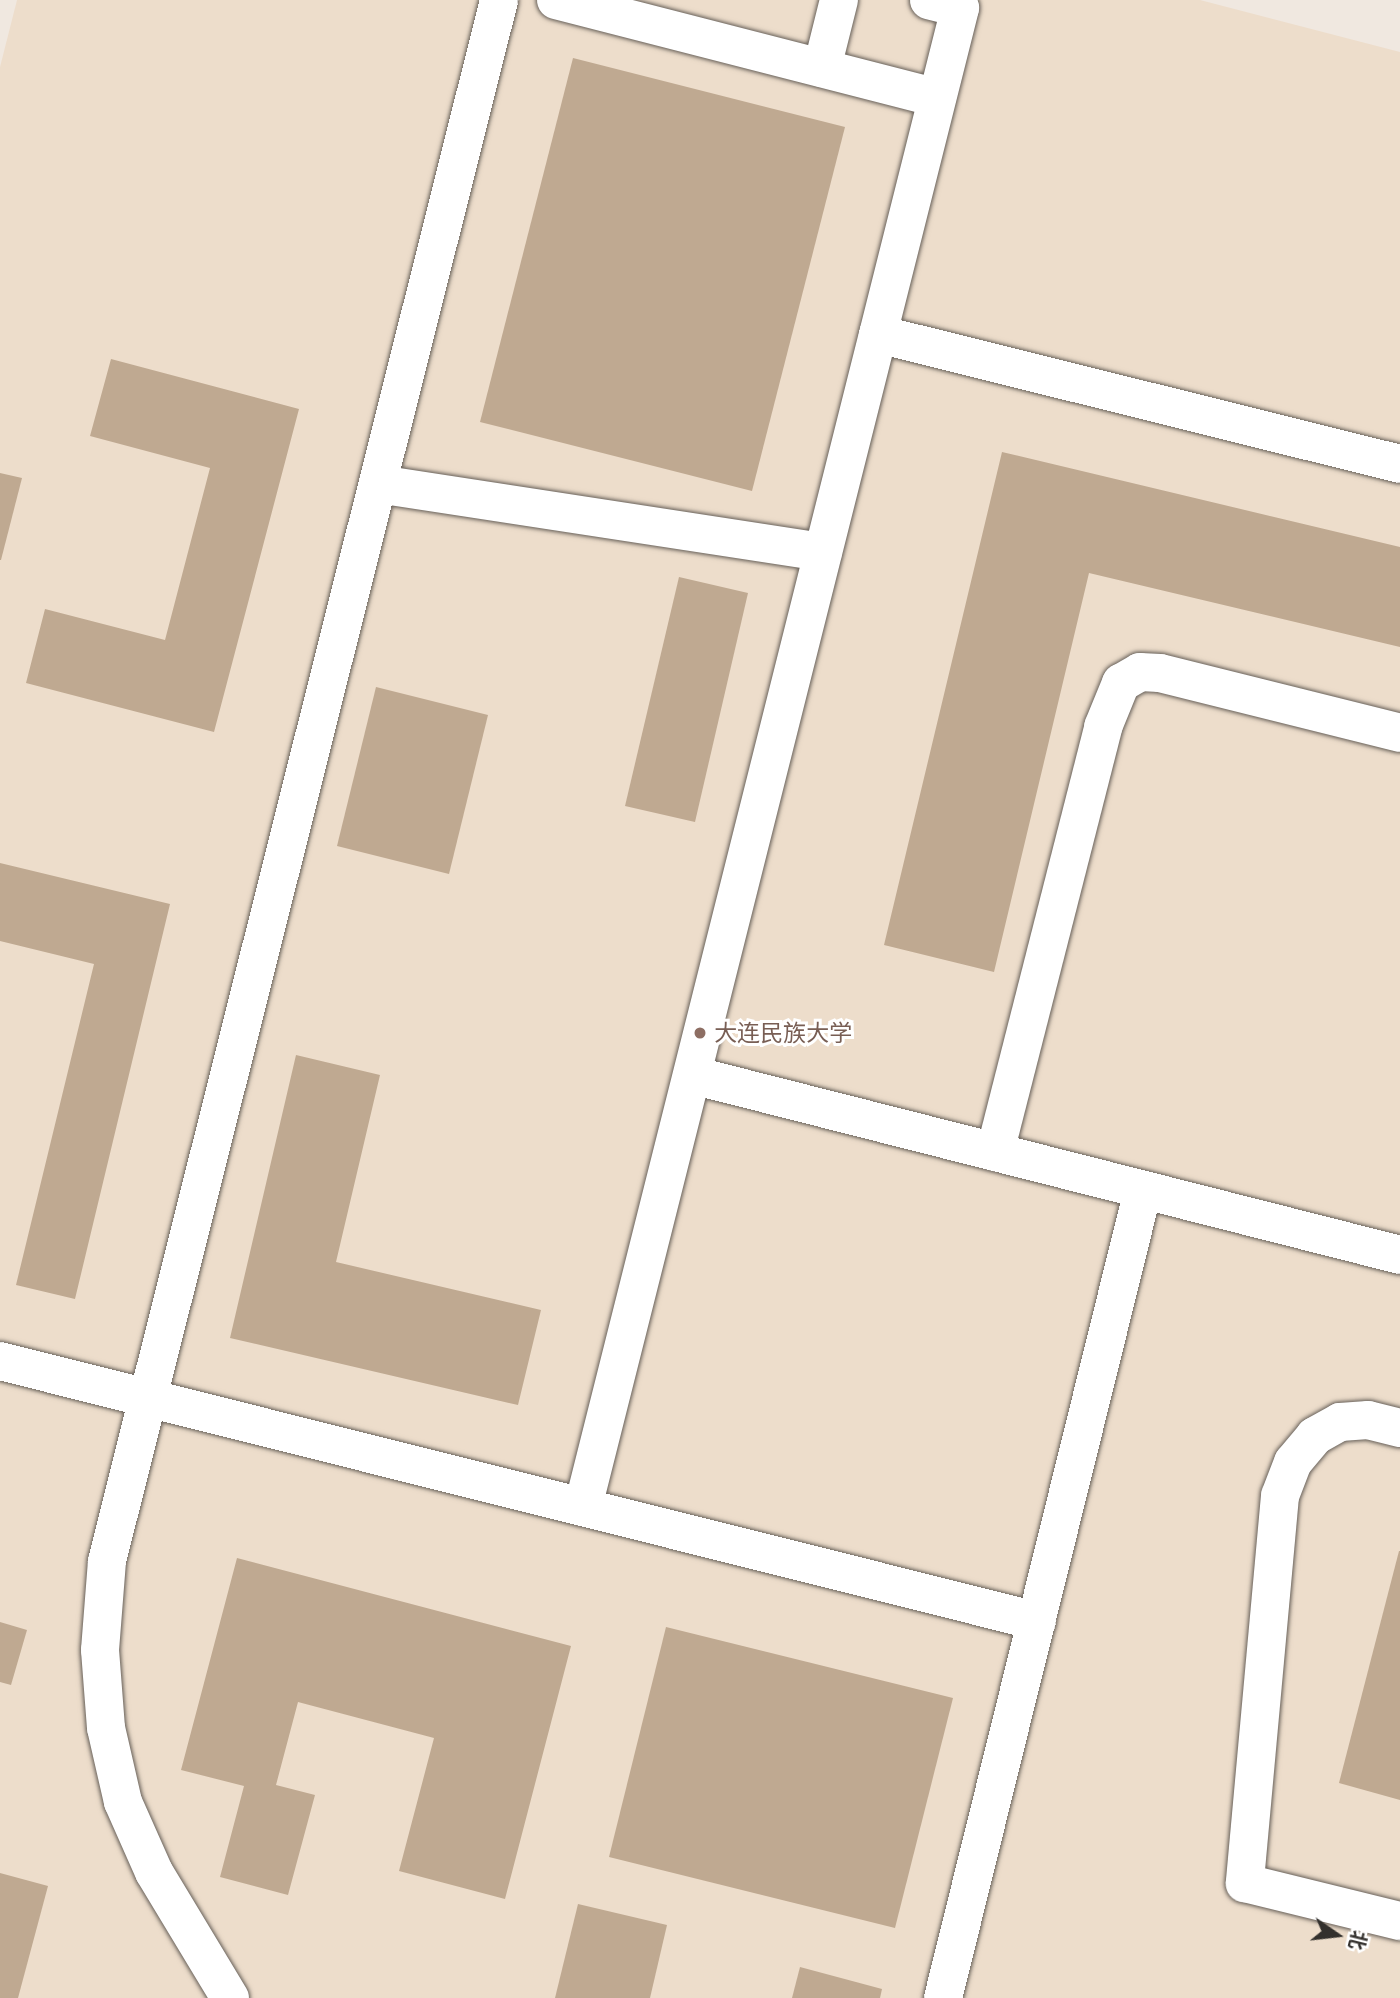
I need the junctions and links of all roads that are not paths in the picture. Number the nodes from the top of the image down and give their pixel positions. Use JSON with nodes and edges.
{"nodes":[{"id":1,"x":499,"y":0,"type":"edge"},
{"id":2,"x":556,"y":0,"type":"edge"},
{"id":3,"x":839,"y":0,"type":"edge"},
{"id":4,"x":929,"y":0,"type":"edge"},
{"id":5,"x":822,"y":68,"type":"junction"},
{"id":6,"x":937,"y":98,"type":"junction"},
{"id":7,"x":878,"y":334,"type":"junction"},
{"id":8,"x":1400,"y":464,"type":"edge"},
{"id":9,"x":378,"y":484,"type":"junction"},
{"id":10,"x":823,"y":552,"type":"junction"},
{"id":11,"x":1400,"y":733,"type":"edge"},
{"id":12,"x":692,"y":1075,"type":"junction"},
{"id":13,"x":995,"y":1152,"type":"junction"},
{"id":14,"x":1143,"y":1190,"type":"junction"},
{"id":15,"x":1400,"y":1255,"type":"edge"},
{"id":16,"x":0,"y":1361,"type":"edge"},
{"id":17,"x":147,"y":1398,"type":"junction"},
{"id":18,"x":1400,"y":1428,"type":"edge"},
{"id":19,"x":583,"y":1507,"type":"junction"},
{"id":20,"x":1037,"y":1621,"type":"junction"},
{"id":21,"x":1400,"y":1921,"type":"edge"},
{"id":22,"x":230,"y":1998,"type":"edge"},
{"id":23,"x":943,"y":1998,"type":"edge"}],
"edges":[{"from":1,"to":9,"type":"street"},
{"from":2,"to":5,"type":"street"},
{"from":3,"to":5,"type":"street"},
{"from":4,"to":6,"type":"street"},
{"from":5,"to":6,"type":"street"},
{"from":6,"to":7,"type":"street"},
{"from":7,"to":8,"type":"street"},
{"from":7,"to":10,"type":"street"},
{"from":9,"to":10,"type":"street"},
{"from":9,"to":17,"type":"street"},
{"from":10,"to":12,"type":"street"},
{"from":11,"to":13,"type":"street"},
{"from":12,"to":13,"type":"street"},
{"from":12,"to":19,"type":"street"},
{"from":13,"to":14,"type":"street"},
{"from":14,"to":15,"type":"street"},
{"from":14,"to":20,"type":"street"},
{"from":16,"to":17,"type":"street"},
{"from":17,"to":19,"type":"street"},
{"from":17,"to":22,"type":"street"},
{"from":18,"to":21,"type":"street"},
{"from":19,"to":20,"type":"street"},
{"from":20,"to":23,"type":"street"}]}
